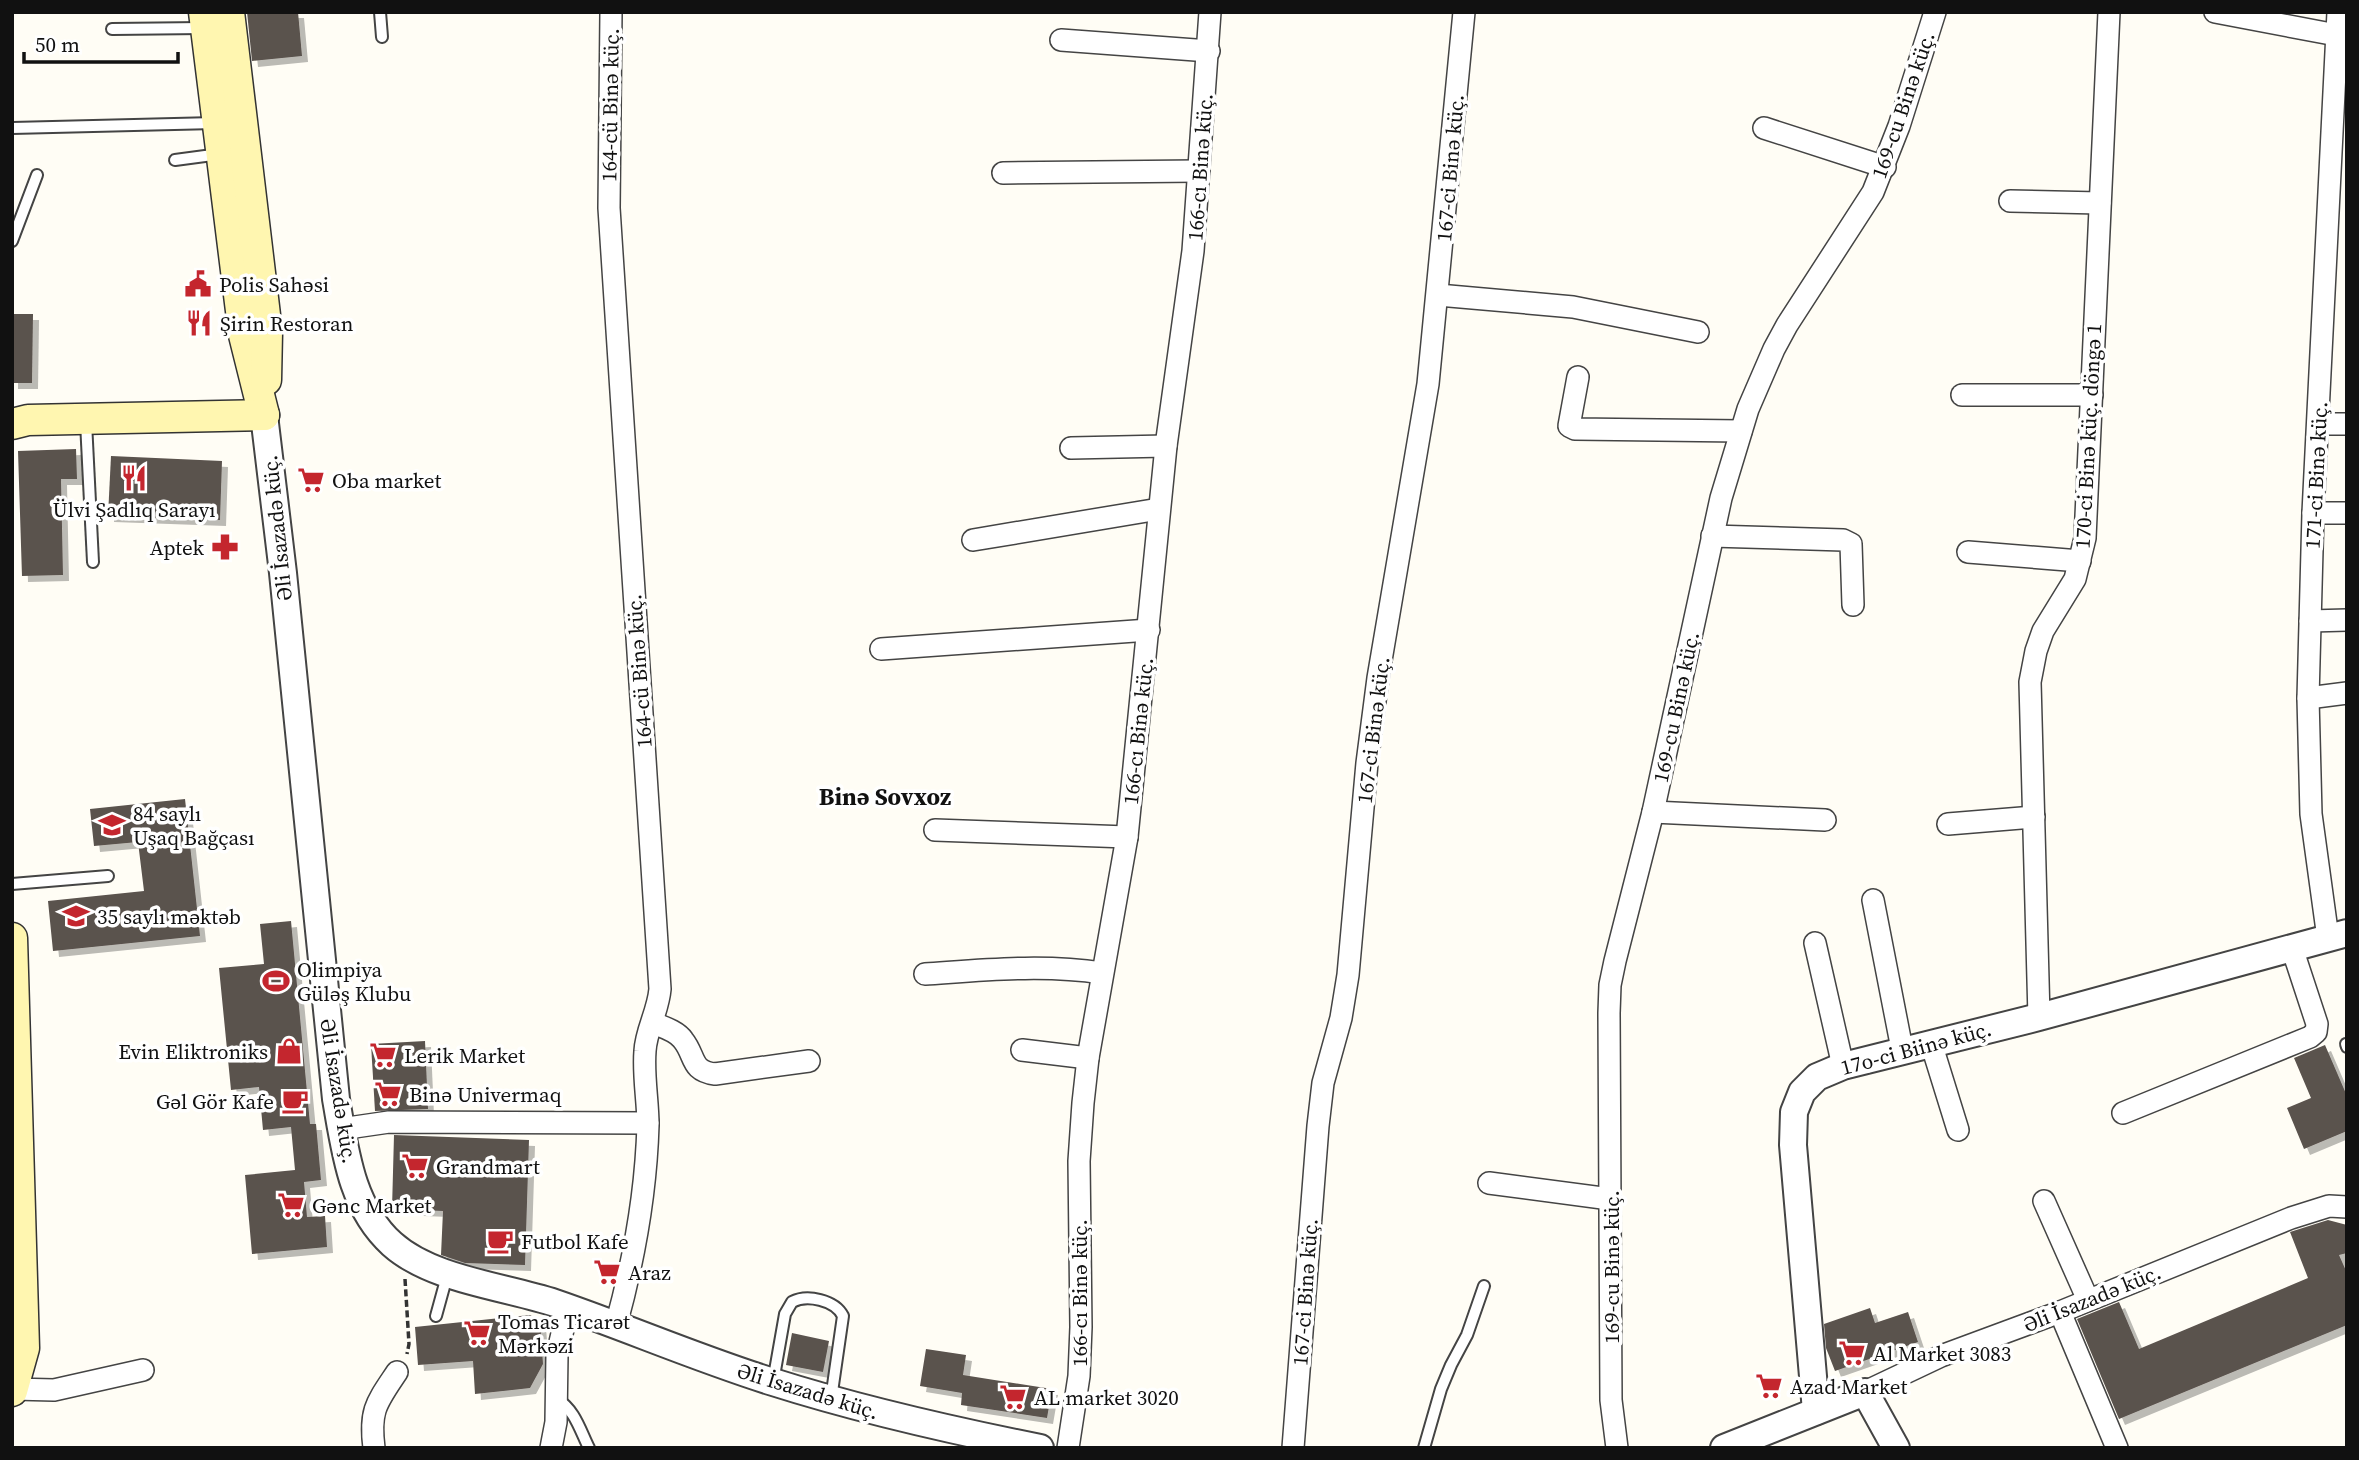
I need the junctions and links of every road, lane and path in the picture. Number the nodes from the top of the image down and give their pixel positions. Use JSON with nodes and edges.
{"nodes":[{"id":1,"x":380,"y":12,"type":"edge"},
{"id":2,"x":611,"y":12,"type":"edge"},
{"id":3,"x":1210,"y":12,"type":"edge"},
{"id":4,"x":1464,"y":12,"type":"edge"},
{"id":5,"x":1935,"y":12,"type":"edge"},
{"id":6,"x":2109,"y":12,"type":"edge"},
{"id":7,"x":2215,"y":12,"type":"edge"},
{"id":8,"x":2338,"y":12,"type":"edge"},
{"id":9,"x":213,"y":18,"type":"edge"},
{"id":10,"x":112,"y":29,"type":"dead end"},
{"id":11,"x":2342,"y":36,"type":"edge"},
{"id":12,"x":382,"y":37,"type":"dead end"},
{"id":13,"x":1061,"y":40,"type":"dead end"},
{"id":14,"x":1209,"y":51,"type":"junction"},
{"id":15,"x":218,"y":123,"type":"junction"},
{"id":16,"x":12,"y":128,"type":"edge"},
{"id":17,"x":1764,"y":128,"type":"dead end"},
{"id":18,"x":222,"y":154,"type":"junction"},
{"id":19,"x":174,"y":160,"type":"dead end"},
{"id":20,"x":1885,"y":166,"type":"junction"},
{"id":21,"x":1199,"y":171,"type":"junction"},
{"id":22,"x":1003,"y":173,"type":"dead end"},
{"id":23,"x":37,"y":175,"type":"dead end"},
{"id":24,"x":2010,"y":201,"type":"dead end"},
{"id":25,"x":2100,"y":203,"type":"junction"},
{"id":26,"x":12,"y":241,"type":"edge"},
{"id":27,"x":1438,"y":295,"type":"junction"},
{"id":28,"x":1698,"y":332,"type":"dead end"},
{"id":29,"x":256,"y":334,"type":"junction"},
{"id":30,"x":1578,"y":377,"type":"dead end"},
{"id":31,"x":1962,"y":394,"type":"dead end"},
{"id":32,"x":2092,"y":395,"type":"junction"},
{"id":33,"x":264,"y":415,"type":"junction"},
{"id":34,"x":86,"y":419,"type":"junction"},
{"id":35,"x":12,"y":424,"type":"edge"},
{"id":36,"x":2318,"y":424,"type":"junction"},
{"id":37,"x":2347,"y":424,"type":"edge"},
{"id":38,"x":1741,"y":431,"type":"junction"},
{"id":39,"x":1166,"y":446,"type":"junction"},
{"id":40,"x":1071,"y":448,"type":"dead end"},
{"id":41,"x":1160,"y":509,"type":"junction"},
{"id":42,"x":2313,"y":513,"type":"junction"},
{"id":43,"x":2347,"y":513,"type":"edge"},
{"id":44,"x":1712,"y":536,"type":"junction"},
{"id":45,"x":973,"y":540,"type":"dead end"},
{"id":46,"x":1968,"y":552,"type":"dead end"},
{"id":47,"x":2080,"y":561,"type":"junction"},
{"id":48,"x":93,"y":562,"type":"dead end"},
{"id":49,"x":1853,"y":606,"type":"dead end"},
{"id":50,"x":2347,"y":620,"type":"edge"},
{"id":51,"x":2310,"y":621,"type":"junction"},
{"id":52,"x":1149,"y":630,"type":"junction"},
{"id":53,"x":881,"y":649,"type":"dead end"},
{"id":54,"x":2347,"y":693,"type":"edge"},
{"id":55,"x":2308,"y":698,"type":"junction"},
{"id":56,"x":1653,"y":812,"type":"junction"},
{"id":57,"x":2034,"y":817,"type":"junction"},
{"id":58,"x":1825,"y":820,"type":"dead end"},
{"id":59,"x":1948,"y":824,"type":"dead end"},
{"id":60,"x":935,"y":830,"type":"dead end"},
{"id":61,"x":1127,"y":837,"type":"junction"},
{"id":62,"x":108,"y":876,"type":"dead end"},
{"id":63,"x":12,"y":884,"type":"edge"},
{"id":64,"x":1873,"y":900,"type":"dead end"},
{"id":65,"x":2337,"y":935,"type":"edge"},
{"id":66,"x":12,"y":938,"type":"edge"},
{"id":67,"x":1815,"y":943,"type":"dead end"},
{"id":68,"x":2292,"y":948,"type":"junction"},
{"id":69,"x":1102,"y":973,"type":"junction"},
{"id":70,"x":925,"y":974,"type":"dead end"},
{"id":71,"x":2039,"y":1017,"type":"junction"},
{"id":72,"x":653,"y":1023,"type":"junction"},
{"id":73,"x":1931,"y":1043,"type":"junction"},
{"id":74,"x":1902,"y":1049,"type":"junction"},
{"id":75,"x":1022,"y":1050,"type":"dead end"},
{"id":76,"x":1088,"y":1058,"type":"junction"},
{"id":77,"x":14,"y":1061,"type":"edge"},
{"id":78,"x":809,"y":1061,"type":"dead end"},
{"id":79,"x":1843,"y":1066,"type":"junction"},
{"id":80,"x":2123,"y":1113,"type":"dead end"},
{"id":81,"x":648,"y":1123,"type":"junction"},
{"id":82,"x":341,"y":1129,"type":"junction"},
{"id":83,"x":1958,"y":1129,"type":"dead end"},
{"id":84,"x":1489,"y":1183,"type":"dead end"},
{"id":85,"x":1611,"y":1199,"type":"junction"},
{"id":86,"x":2043,"y":1201,"type":"dead end"},
{"id":87,"x":2347,"y":1207,"type":"edge"},
{"id":88,"x":404,"y":1252,"type":"junction"},
{"id":89,"x":448,"y":1273,"type":"junction"},
{"id":90,"x":1484,"y":1286,"type":"dead end"},
{"id":91,"x":2088,"y":1300,"type":"junction"},
{"id":92,"x":568,"y":1307,"type":"junction"},
{"id":93,"x":2060,"y":1312,"type":"junction"},
{"id":94,"x":436,"y":1317,"type":"dead end"},
{"id":95,"x":615,"y":1325,"type":"junction"},
{"id":96,"x":143,"y":1370,"type":"dead end"},
{"id":97,"x":397,"y":1372,"type":"joint"},
{"id":98,"x":773,"y":1382,"type":"junction"},
{"id":99,"x":13,"y":1390,"type":"edge"},
{"id":100,"x":1865,"y":1392,"type":"junction"},
{"id":101,"x":557,"y":1399,"type":"junction"},
{"id":102,"x":830,"y":1399,"type":"junction"},
{"id":103,"x":1816,"y":1411,"type":"junction"},
{"id":104,"x":374,"y":1448,"type":"edge"},
{"id":105,"x":551,"y":1448,"type":"edge"},
{"id":106,"x":589,"y":1448,"type":"edge"},
{"id":107,"x":1040,"y":1448,"type":"edge"},
{"id":108,"x":1068,"y":1448,"type":"edge"},
{"id":109,"x":1293,"y":1448,"type":"edge"},
{"id":110,"x":1424,"y":1448,"type":"edge"},
{"id":111,"x":1617,"y":1448,"type":"edge"},
{"id":112,"x":1724,"y":1448,"type":"edge"},
{"id":113,"x":1896,"y":1448,"type":"edge"},
{"id":114,"x":2117,"y":1448,"type":"edge"}],
"edges":[{"from":1,"to":12,"type":"lane"},
{"from":2,"to":72,"type":"street","name":"164-cü Binə küç."},
{"from":3,"to":14,"type":"street","name":"166-cı Binə küç."},
{"from":4,"to":27,"type":"street","name":"167-ci Binə küç."},
{"from":5,"to":20,"type":"street","name":"169-cu Binə küç."},
{"from":6,"to":25,"type":"street","name":"170-ci Binə küç. döngə 1"},
{"from":7,"to":11,"type":"street"},
{"from":8,"to":11,"type":"street","name":"171-ci Binə küç."},
{"from":9,"to":10,"type":"lane"},
{"from":9,"to":15,"type":"main road"},
{"from":9,"to":29,"type":"main road"},
{"from":11,"to":36,"type":"street","name":"171-ci Binə küç."},
{"from":13,"to":14,"type":"street"},
{"from":14,"to":21,"type":"street","name":"166-cı Binə küç."},
{"from":15,"to":16,"type":"lane"},
{"from":15,"to":18,"type":"main road"},
{"from":17,"to":20,"type":"street"},
{"from":18,"to":19,"type":"lane"},
{"from":18,"to":29,"type":"main road"},
{"from":20,"to":38,"type":"street","name":"169-cu Binə küç."},
{"from":21,"to":22,"type":"street"},
{"from":21,"to":39,"type":"street","name":"166-cı Binə küç."},
{"from":23,"to":26,"type":"lane"},
{"from":24,"to":25,"type":"street"},
{"from":25,"to":32,"type":"street","name":"170-ci Binə küç. döngə 1"},
{"from":27,"to":28,"type":"street"},
{"from":27,"to":109,"type":"street","name":"167-ci Binə küç."},
{"from":29,"to":33,"type":"main road"},
{"from":30,"to":38,"type":"street"},
{"from":31,"to":32,"type":"street"},
{"from":32,"to":47,"type":"street","name":"170-ci Binə küç. döngə 1"},
{"from":33,"to":34,"type":"main road"},
{"from":33,"to":82,"type":"street","name":"Əli İsazadə küç."},
{"from":34,"to":35,"type":"main road"},
{"from":34,"to":48,"type":"lane"},
{"from":36,"to":37,"type":"street"},
{"from":36,"to":42,"type":"street","name":"171-ci Binə küç."},
{"from":38,"to":44,"type":"street","name":"169-cu Binə küç."},
{"from":39,"to":40,"type":"street"},
{"from":39,"to":41,"type":"street","name":"166-cı Binə küç."},
{"from":41,"to":45,"type":"street"},
{"from":41,"to":52,"type":"street","name":"166-cı Binə küç."},
{"from":42,"to":43,"type":"street"},
{"from":42,"to":51,"type":"street","name":"171-ci Binə küç."},
{"from":44,"to":49,"type":"street"},
{"from":44,"to":56,"type":"street","name":"169-cu Binə küç."},
{"from":46,"to":47,"type":"street"},
{"from":47,"to":57,"type":"street","name":"170-ci Binə küç. döngə 1"},
{"from":50,"to":51,"type":"street"},
{"from":51,"to":55,"type":"street","name":"171-ci Binə küç."},
{"from":52,"to":53,"type":"street"},
{"from":52,"to":61,"type":"street","name":"166-cı Binə küç."},
{"from":54,"to":55,"type":"street"},
{"from":55,"to":65,"type":"street","name":"171-ci Binə küç."},
{"from":56,"to":58,"type":"street"},
{"from":56,"to":85,"type":"street","name":"169-cu Binə küç."},
{"from":57,"to":59,"type":"street"},
{"from":57,"to":71,"type":"street","name":"170-ci Binə küç. döngə 1"},
{"from":60,"to":61,"type":"street"},
{"from":61,"to":69,"type":"street","name":"166-cı Binə küç."},
{"from":62,"to":63,"type":"lane"},
{"from":64,"to":74,"type":"street"},
{"from":65,"to":68,"type":"street","name":"17o-ci Biinə küç."},
{"from":66,"to":77,"type":"main road"},
{"from":67,"to":79,"type":"street"},
{"from":68,"to":71,"type":"street","name":"17o-ci Biinə küç."},
{"from":68,"to":80,"type":"street"},
{"from":69,"to":70,"type":"street"},
{"from":69,"to":76,"type":"street","name":"166-cı Binə küç."},
{"from":71,"to":73,"type":"street","name":"17o-ci Biinə küç."},
{"from":72,"to":78,"type":"street"},
{"from":72,"to":81,"type":"street","name":"164-cü Binə küç."},
{"from":73,"to":74,"type":"street","name":"17o-ci Biinə küç."},
{"from":73,"to":83,"type":"street"},
{"from":74,"to":79,"type":"street","name":"17o-ci Biinə küç."},
{"from":75,"to":76,"type":"street"},
{"from":76,"to":108,"type":"street","name":"166-cı Binə küç."},
{"from":77,"to":99,"type":"main road"},
{"from":79,"to":103,"type":"street","name":"17o-ci Biinə küç."},
{"from":81,"to":82,"type":"street"},
{"from":81,"to":95,"type":"street","name":"164-cü Binə küç."},
{"from":82,"to":88,"type":"street","name":"Əli İsazadə küç."},
{"from":84,"to":85,"type":"street"},
{"from":85,"to":111,"type":"street","name":"169-cu Binə küç."},
{"from":86,"to":91,"type":"street"},
{"from":87,"to":91,"type":"street","name":"Əli İsazadə küç."},
{"from":88,"to":89,"type":"street","name":"Əli İsazadə küç."},
{"from":88,"to":97,"type":"path"},
{"from":89,"to":92,"type":"street","name":"Əli İsazadə küç."},
{"from":89,"to":94,"type":"lane"},
{"from":90,"to":110,"type":"lane"},
{"from":91,"to":93,"type":"street","name":"Əli İsazadə küç."},
{"from":92,"to":95,"type":"street","name":"Əli İsazadə küç."},
{"from":92,"to":101,"type":"street"},
{"from":93,"to":100,"type":"street","name":"Əli İsazadə küç."},
{"from":93,"to":114,"type":"street"},
{"from":95,"to":98,"type":"street","name":"Əli İsazadə küç."},
{"from":96,"to":99,"type":"street"},
{"from":97,"to":104,"type":"street"},
{"from":98,"to":102,"type":"street","name":"Əli İsazadə küç."},
{"from":98,"to":102,"type":"lane"},
{"from":100,"to":103,"type":"street","name":"Əli İsazadə küç."},
{"from":100,"to":113,"type":"street"},
{"from":101,"to":105,"type":"street"},
{"from":101,"to":106,"type":"lane"},
{"from":102,"to":107,"type":"street","name":"Əli İsazadə küç."},
{"from":103,"to":112,"type":"street","name":"Əli İsazadə küç."}]}
